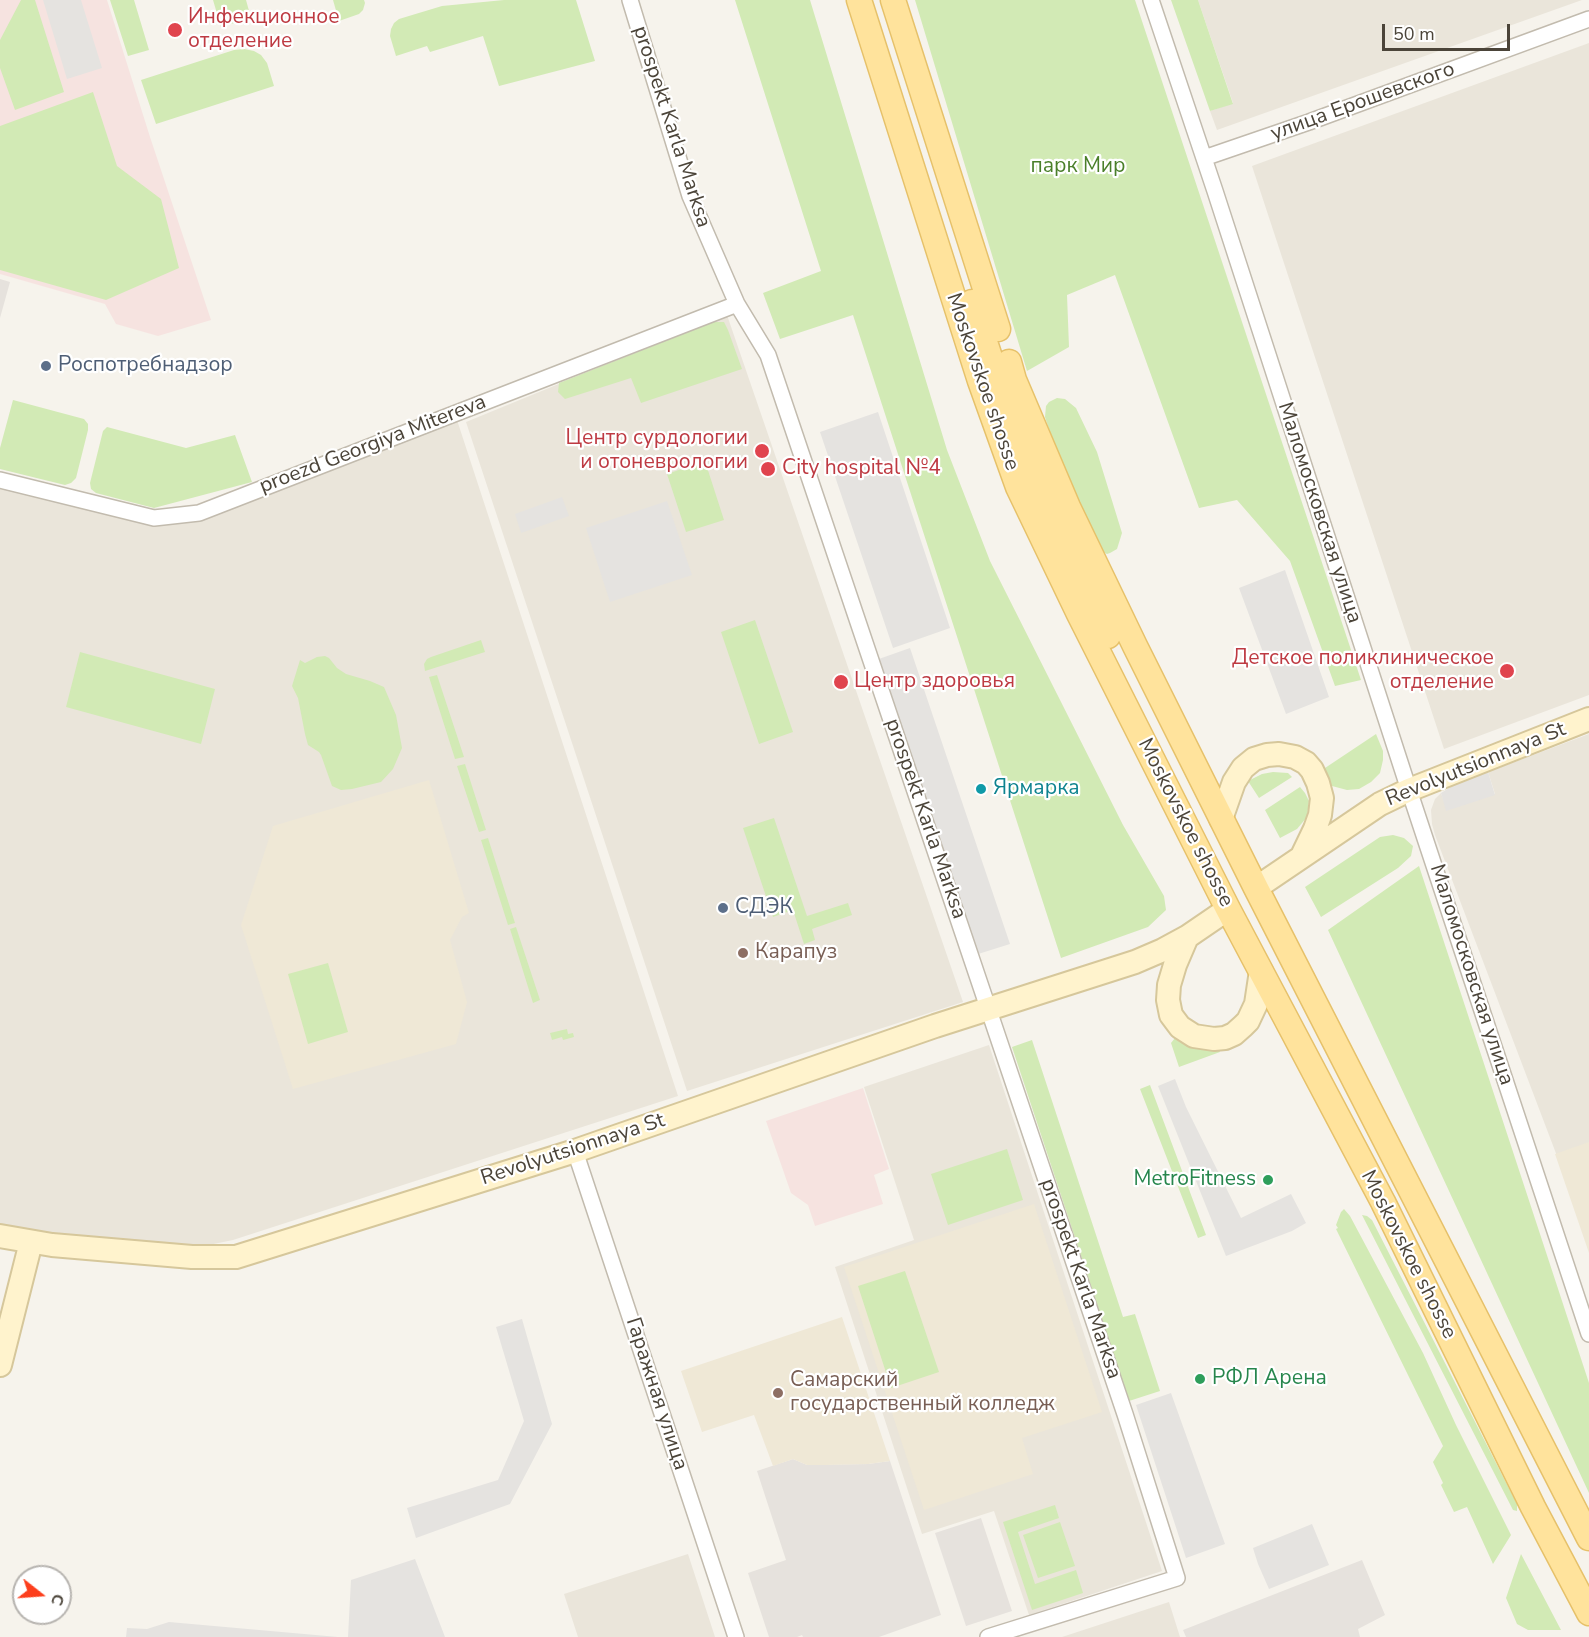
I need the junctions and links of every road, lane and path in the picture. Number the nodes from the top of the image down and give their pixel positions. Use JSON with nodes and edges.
{"nodes":[{"id":1,"x":630,"y":0,"type":"edge"},
{"id":2,"x":858,"y":0,"type":"edge"},
{"id":3,"x":876,"y":0,"type":"edge"},
{"id":4,"x":893,"y":0,"type":"edge"},
{"id":5,"x":1151,"y":0,"type":"edge"},
{"id":6,"x":1589,"y":19,"type":"edge"},
{"id":7,"x":1204,"y":158,"type":"junction"},
{"id":8,"x":737,"y":304,"type":"junction"},
{"id":9,"x":0,"y":480,"type":"edge"},
{"id":10,"x":1589,"y":719,"type":"edge"},
{"id":11,"x":1409,"y":790,"type":"junction"},
{"id":12,"x":1221,"y":819,"type":"junction"},
{"id":13,"x":1216,"y":848,"type":"junction"},
{"id":14,"x":1303,"y":856,"type":"junction"},
{"id":15,"x":1242,"y":899,"type":"junction"},
{"id":16,"x":1187,"y":937,"type":"junction"},
{"id":17,"x":1265,"y":947,"type":"junction"},
{"id":18,"x":1261,"y":971,"type":"junction"},
{"id":19,"x":990,"y":1010,"type":"junction"},
{"id":20,"x":575,"y":1151,"type":"junction"},
{"id":21,"x":0,"y":1236,"type":"edge"},
{"id":22,"x":31,"y":1242,"type":"junction"},
{"id":23,"x":1589,"y":1334,"type":"edge"},
{"id":24,"x":0,"y":1365,"type":"edge"},
{"id":25,"x":1589,"y":1538,"type":"edge"},
{"id":26,"x":1589,"y":1582,"type":"edge"},
{"id":27,"x":1589,"y":1613,"type":"edge"},
{"id":28,"x":736,"y":1637,"type":"edge"},
{"id":29,"x":988,"y":1637,"type":"edge"}],
"edges":[{"from":1,"to":8,"type":"street","name":"prospekt Karla Marksa"},
{"from":2,"to":15,"type":"main road","name":"Moskovskoe shosse"},
{"from":3,"to":13,"type":"main road","name":"Moskovskoe shosse"},
{"from":4,"to":12,"type":"main road","name":"Moskovskoe shosse"},
{"from":5,"to":7,"type":"street","name":"Маломосковская улица"},
{"from":6,"to":7,"type":"street","name":"улица Ерошевского"},
{"from":7,"to":11,"type":"street","name":"Маломосковская улица"},
{"from":8,"to":9,"type":"street","name":"proezd Georgiya Mitereva"},
{"from":8,"to":19,"type":"street","name":"prospekt Karla Marksa"},
{"from":10,"to":11,"type":"main road","name":"Revolyutsionnaya St"},
{"from":11,"to":14,"type":"main road","name":"Revolyutsionnaya St"},
{"from":11,"to":23,"type":"street","name":"Маломосковская улица"},
{"from":12,"to":13,"type":"main road"},
{"from":12,"to":14,"type":"main road"},
{"from":12,"to":15,"type":"main road","name":"Moskovskoe shosse"},
{"from":13,"to":15,"type":"main road","name":"Moskovskoe shosse"},
{"from":14,"to":15,"type":"main road","name":"Revolyutsionnaya St"},
{"from":15,"to":16,"type":"main road","name":"Revolyutsionnaya St"},
{"from":15,"to":17,"type":"main road","name":"Moskovskoe shosse"},
{"from":15,"to":18,"type":"main road","name":"Moskovskoe shosse"},
{"from":15,"to":25,"type":"main road","name":"Moskovskoe shosse"},
{"from":16,"to":18,"type":"main road"},
{"from":16,"to":19,"type":"main road","name":"Revolyutsionnaya St"},
{"from":17,"to":18,"type":"main road"},
{"from":17,"to":26,"type":"main road","name":"Moskovskoe shosse"},
{"from":18,"to":27,"type":"main road","name":"Moskovskoe shosse"},
{"from":19,"to":20,"type":"main road","name":"Revolyutsionnaya St"},
{"from":19,"to":29,"type":"street","name":"prospekt Karla Marksa"},
{"from":20,"to":22,"type":"main road","name":"Revolyutsionnaya St"},
{"from":20,"to":28,"type":"street","name":"Гаражная улица"},
{"from":21,"to":22,"type":"main road","name":"Revolyutsionnaya St"},
{"from":22,"to":24,"type":"main road"}]}
